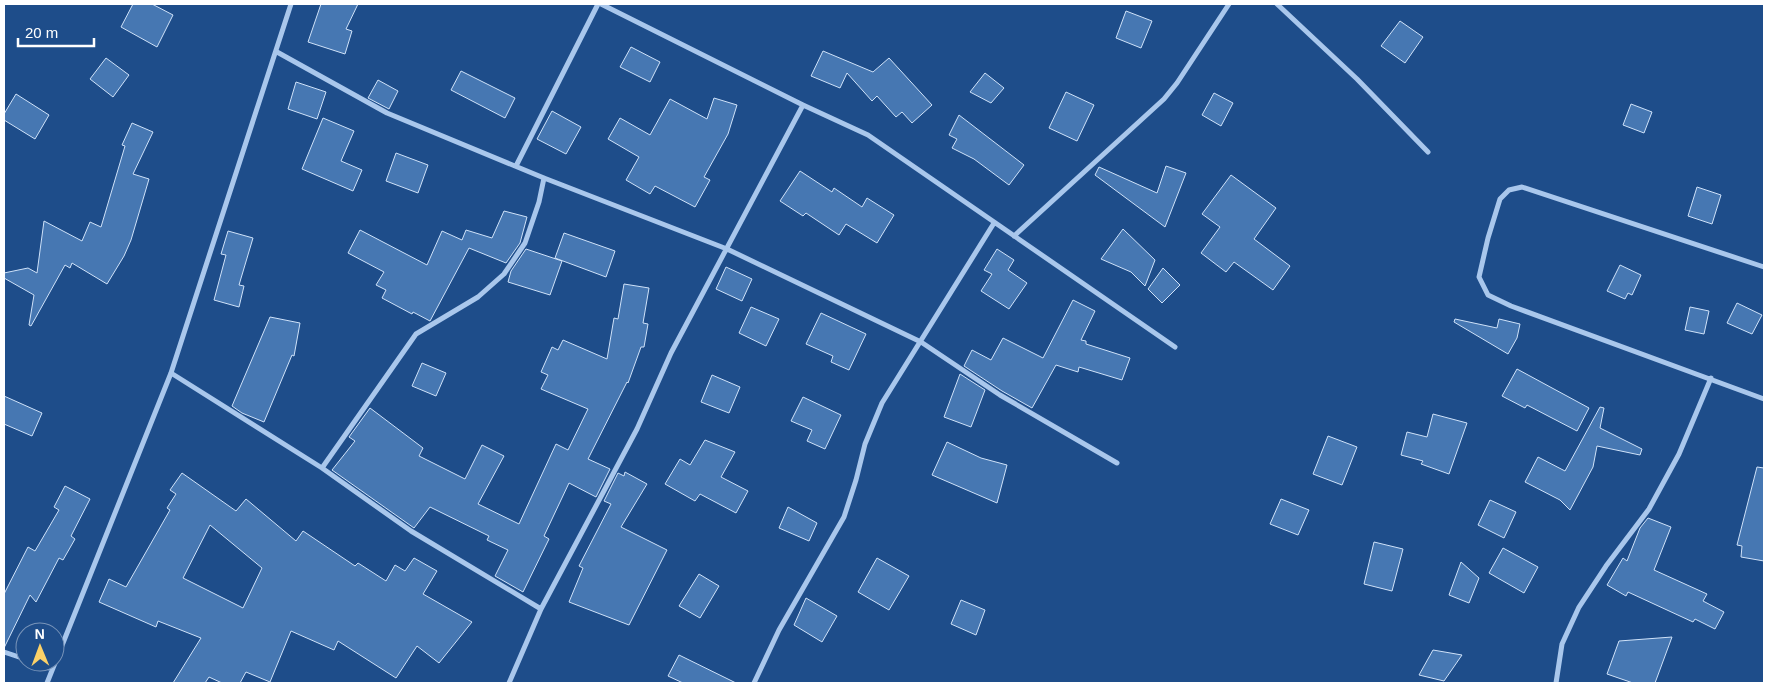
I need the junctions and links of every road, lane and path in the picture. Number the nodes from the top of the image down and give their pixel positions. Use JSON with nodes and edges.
{"nodes":[{"id":1,"x":291,"y":4,"type":"edge"},
{"id":2,"x":599,"y":4,"type":"edge"},
{"id":3,"x":1229,"y":4,"type":"edge"},
{"id":4,"x":1277,"y":4,"type":"edge"},
{"id":5,"x":276,"y":52,"type":"junction"},
{"id":6,"x":803,"y":105,"type":"junction"},
{"id":7,"x":1428,"y":152,"type":"dead end"},
{"id":8,"x":516,"y":166,"type":"junction"},
{"id":9,"x":544,"y":178,"type":"junction"},
{"id":10,"x":994,"y":223,"type":"junction"},
{"id":11,"x":1014,"y":236,"type":"junction"},
{"id":12,"x":727,"y":249,"type":"junction"},
{"id":13,"x":1764,"y":267,"type":"edge"},
{"id":14,"x":921,"y":342,"type":"junction"},
{"id":15,"x":1175,"y":347,"type":"dead end"},
{"id":16,"x":171,"y":373,"type":"junction"},
{"id":17,"x":1711,"y":378,"type":"junction"},
{"id":18,"x":1764,"y":399,"type":"edge"},
{"id":19,"x":1117,"y":463,"type":"dead end"},
{"id":20,"x":322,"y":468,"type":"junction"},
{"id":21,"x":541,"y":609,"type":"junction"},
{"id":22,"x":65,"y":637,"type":"edge"},
{"id":23,"x":509,"y":683,"type":"edge"},
{"id":24,"x":754,"y":683,"type":"edge"},
{"id":25,"x":1556,"y":683,"type":"edge"}],
"edges":[{"from":1,"to":5,"type":"street"},
{"from":2,"to":6,"type":"street"},
{"from":2,"to":8,"type":"street"},
{"from":3,"to":11,"type":"street"},
{"from":4,"to":7,"type":"street"},
{"from":5,"to":8,"type":"street"},
{"from":5,"to":16,"type":"street"},
{"from":6,"to":10,"type":"street"},
{"from":6,"to":12,"type":"street"},
{"from":8,"to":9,"type":"street"},
{"from":9,"to":12,"type":"street"},
{"from":9,"to":20,"type":"street"},
{"from":10,"to":11,"type":"street"},
{"from":10,"to":14,"type":"street"},
{"from":11,"to":15,"type":"street"},
{"from":12,"to":14,"type":"street"},
{"from":12,"to":21,"type":"street"},
{"from":13,"to":17,"type":"street"},
{"from":14,"to":19,"type":"street"},
{"from":14,"to":24,"type":"street"},
{"from":16,"to":20,"type":"street"},
{"from":16,"to":22,"type":"street"},
{"from":17,"to":18,"type":"street"},
{"from":17,"to":25,"type":"street"},
{"from":20,"to":21,"type":"street"},
{"from":21,"to":23,"type":"street"}]}
